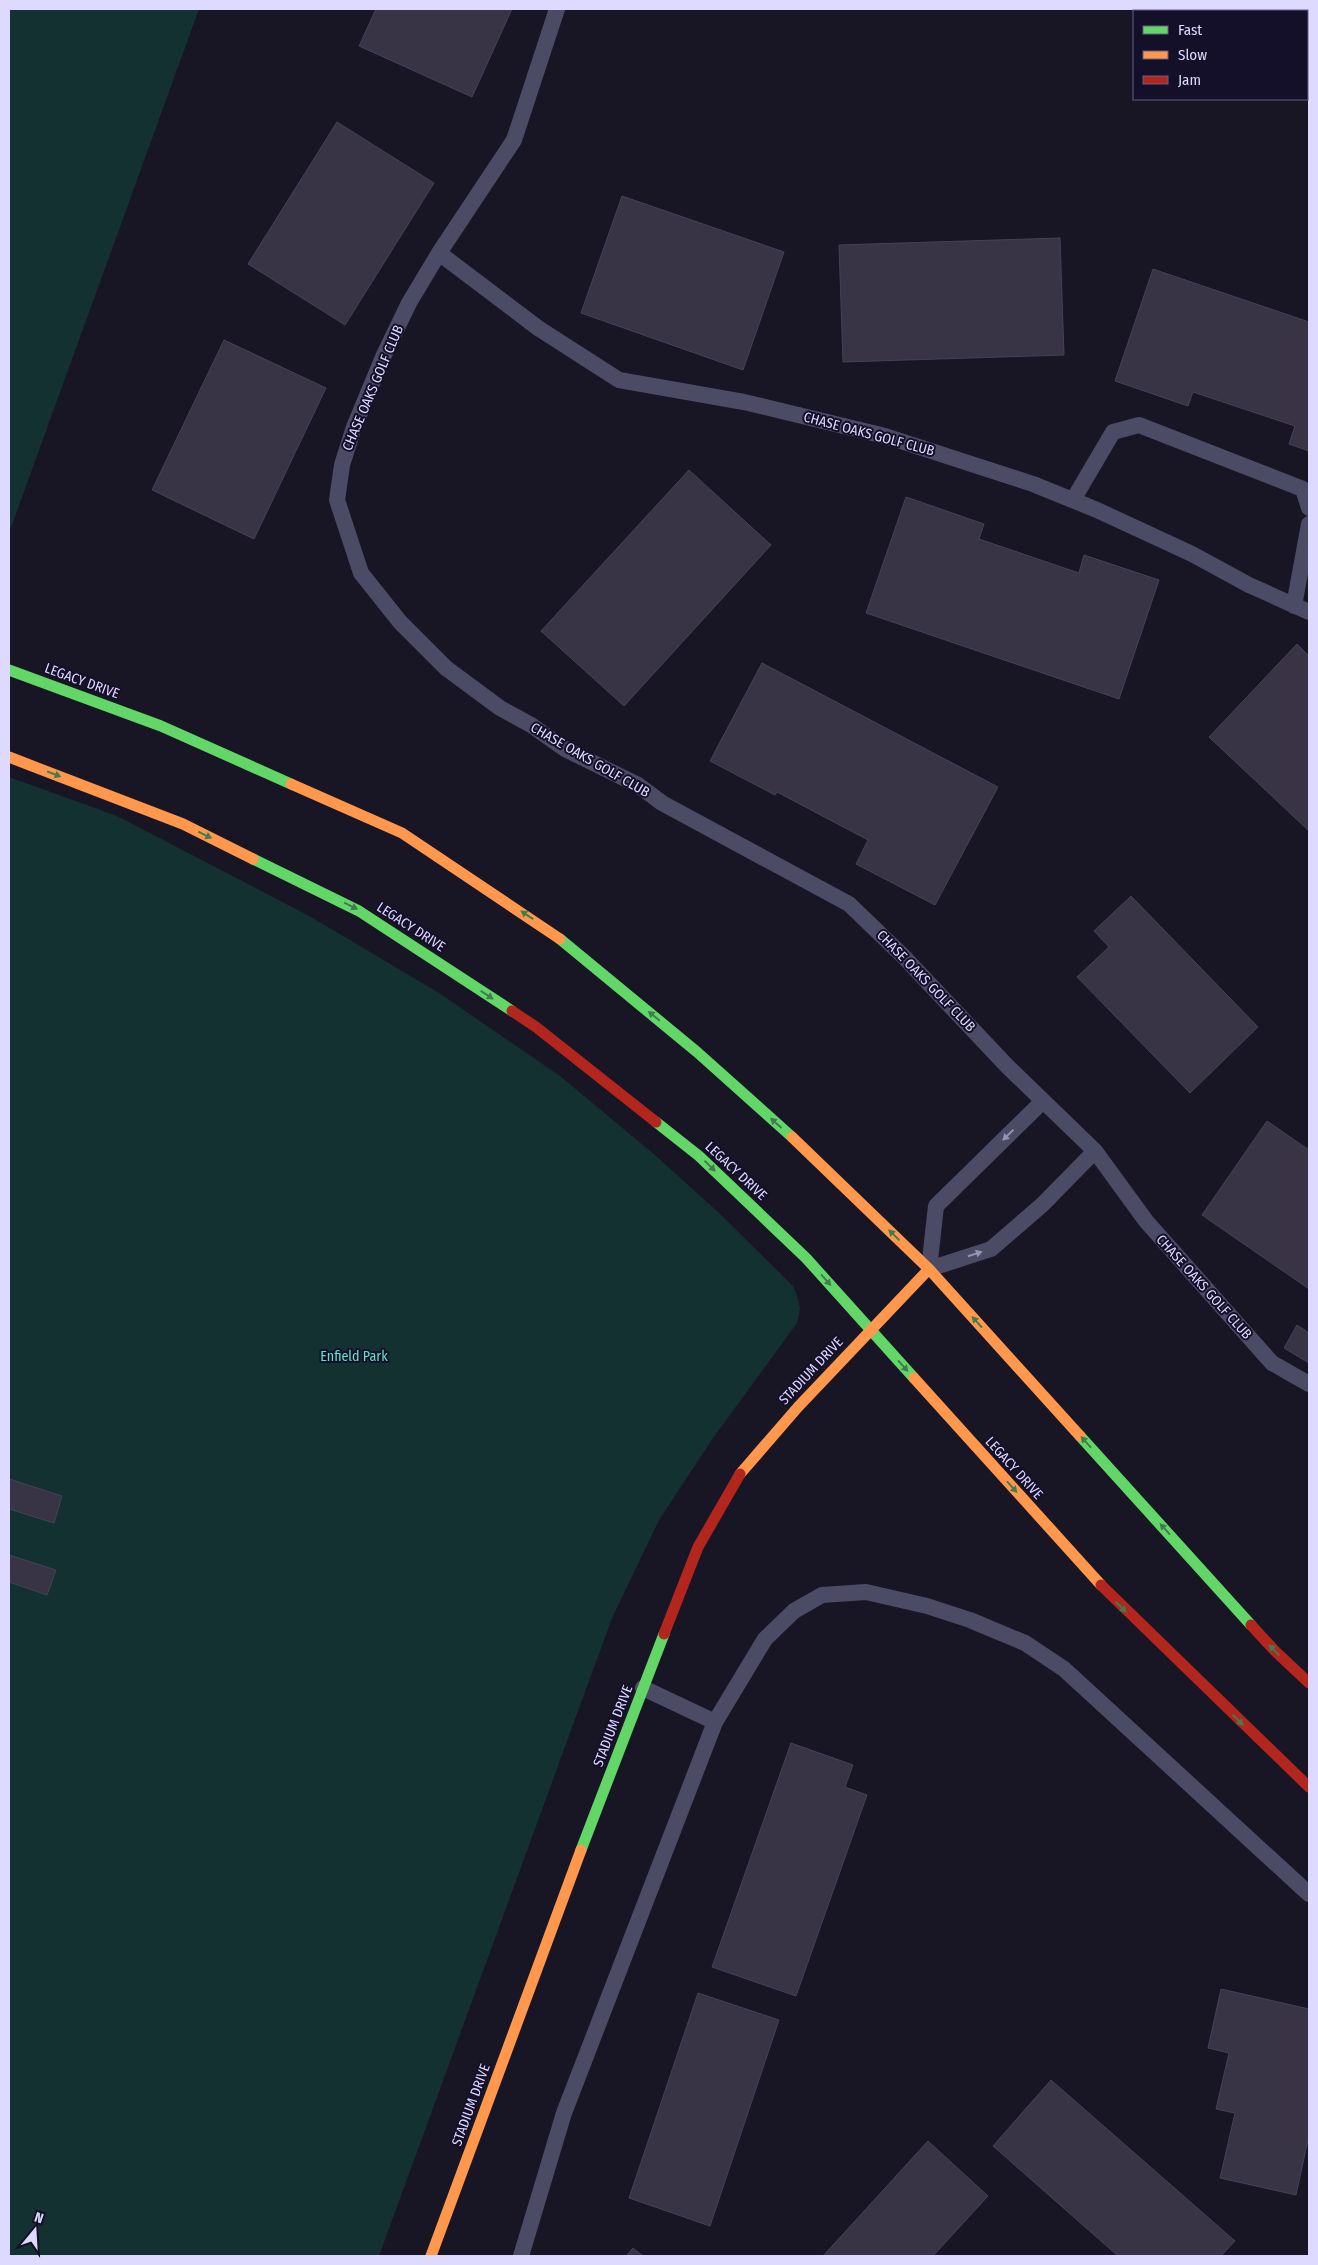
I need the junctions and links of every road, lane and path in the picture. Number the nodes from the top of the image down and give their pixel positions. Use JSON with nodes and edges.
{"nodes":[{"id":1,"x":557,"y":9,"type":"edge"},
{"id":2,"x":439,"y":253,"type":"junction"},
{"id":3,"x":1073,"y":500,"type":"junction"},
{"id":4,"x":1309,"y":508,"type":"edge"},
{"id":5,"x":1309,"y":524,"type":"edge"},
{"id":6,"x":1302,"y":609,"type":"edge"},
{"id":7,"x":9,"y":670,"type":"edge"},
{"id":8,"x":9,"y":756,"type":"edge"},
{"id":9,"x":1043,"y":1101,"type":"junction"},
{"id":10,"x":1096,"y":1151,"type":"junction"},
{"id":11,"x":929,"y":1269,"type":"junction"},
{"id":12,"x":870,"y":1330,"type":"junction"},
{"id":13,"x":1309,"y":1384,"type":"edge"},
{"id":14,"x":1309,"y":1683,"type":"edge"},
{"id":15,"x":643,"y":1688,"type":"junction"},
{"id":16,"x":715,"y":1722,"type":"junction"},
{"id":17,"x":1309,"y":1787,"type":"edge"},
{"id":18,"x":1309,"y":1894,"type":"edge"},
{"id":19,"x":431,"y":2256,"type":"edge"},
{"id":20,"x":521,"y":2256,"type":"edge"}],
"edges":[{"from":1,"to":2,"type":"lane","name":"CHASE OAKS GOLF CLUB"},
{"from":2,"to":3,"type":"lane","name":"CHASE OAKS GOLF CLUB"},
{"from":2,"to":9,"type":"lane","name":"CHASE OAKS GOLF CLUB"},
{"from":3,"to":4,"type":"lane"},
{"from":3,"to":6,"type":"lane","name":"CHASE OAKS GOLF CLUB"},
{"from":5,"to":6,"type":"lane"},
{"from":11,"to":7,"type":"main road","name":"LEGACY DRIVE","one_way":true},
{"from":8,"to":12,"type":"main road","name":"LEGACY DRIVE","one_way":true},
{"from":9,"to":10,"type":"lane","name":"CHASE OAKS GOLF CLUB"},
{"from":9,"to":11,"type":"lane","one_way":true},
{"from":11,"to":10,"type":"lane","one_way":true},
{"from":10,"to":13,"type":"lane","name":"CHASE OAKS GOLF CLUB"},
{"from":11,"to":12,"type":"main road","name":"STADIUM DRIVE"},
{"from":14,"to":11,"type":"main road","name":"LEGACY DRIVE","one_way":true},
{"from":12,"to":15,"type":"main road","name":"STADIUM DRIVE"},
{"from":12,"to":17,"type":"main road","name":"LEGACY DRIVE","one_way":true},
{"from":15,"to":16,"type":"lane"},
{"from":15,"to":19,"type":"main road","name":"STADIUM DRIVE"},
{"from":16,"to":18,"type":"lane"},
{"from":16,"to":20,"type":"lane"}]}
